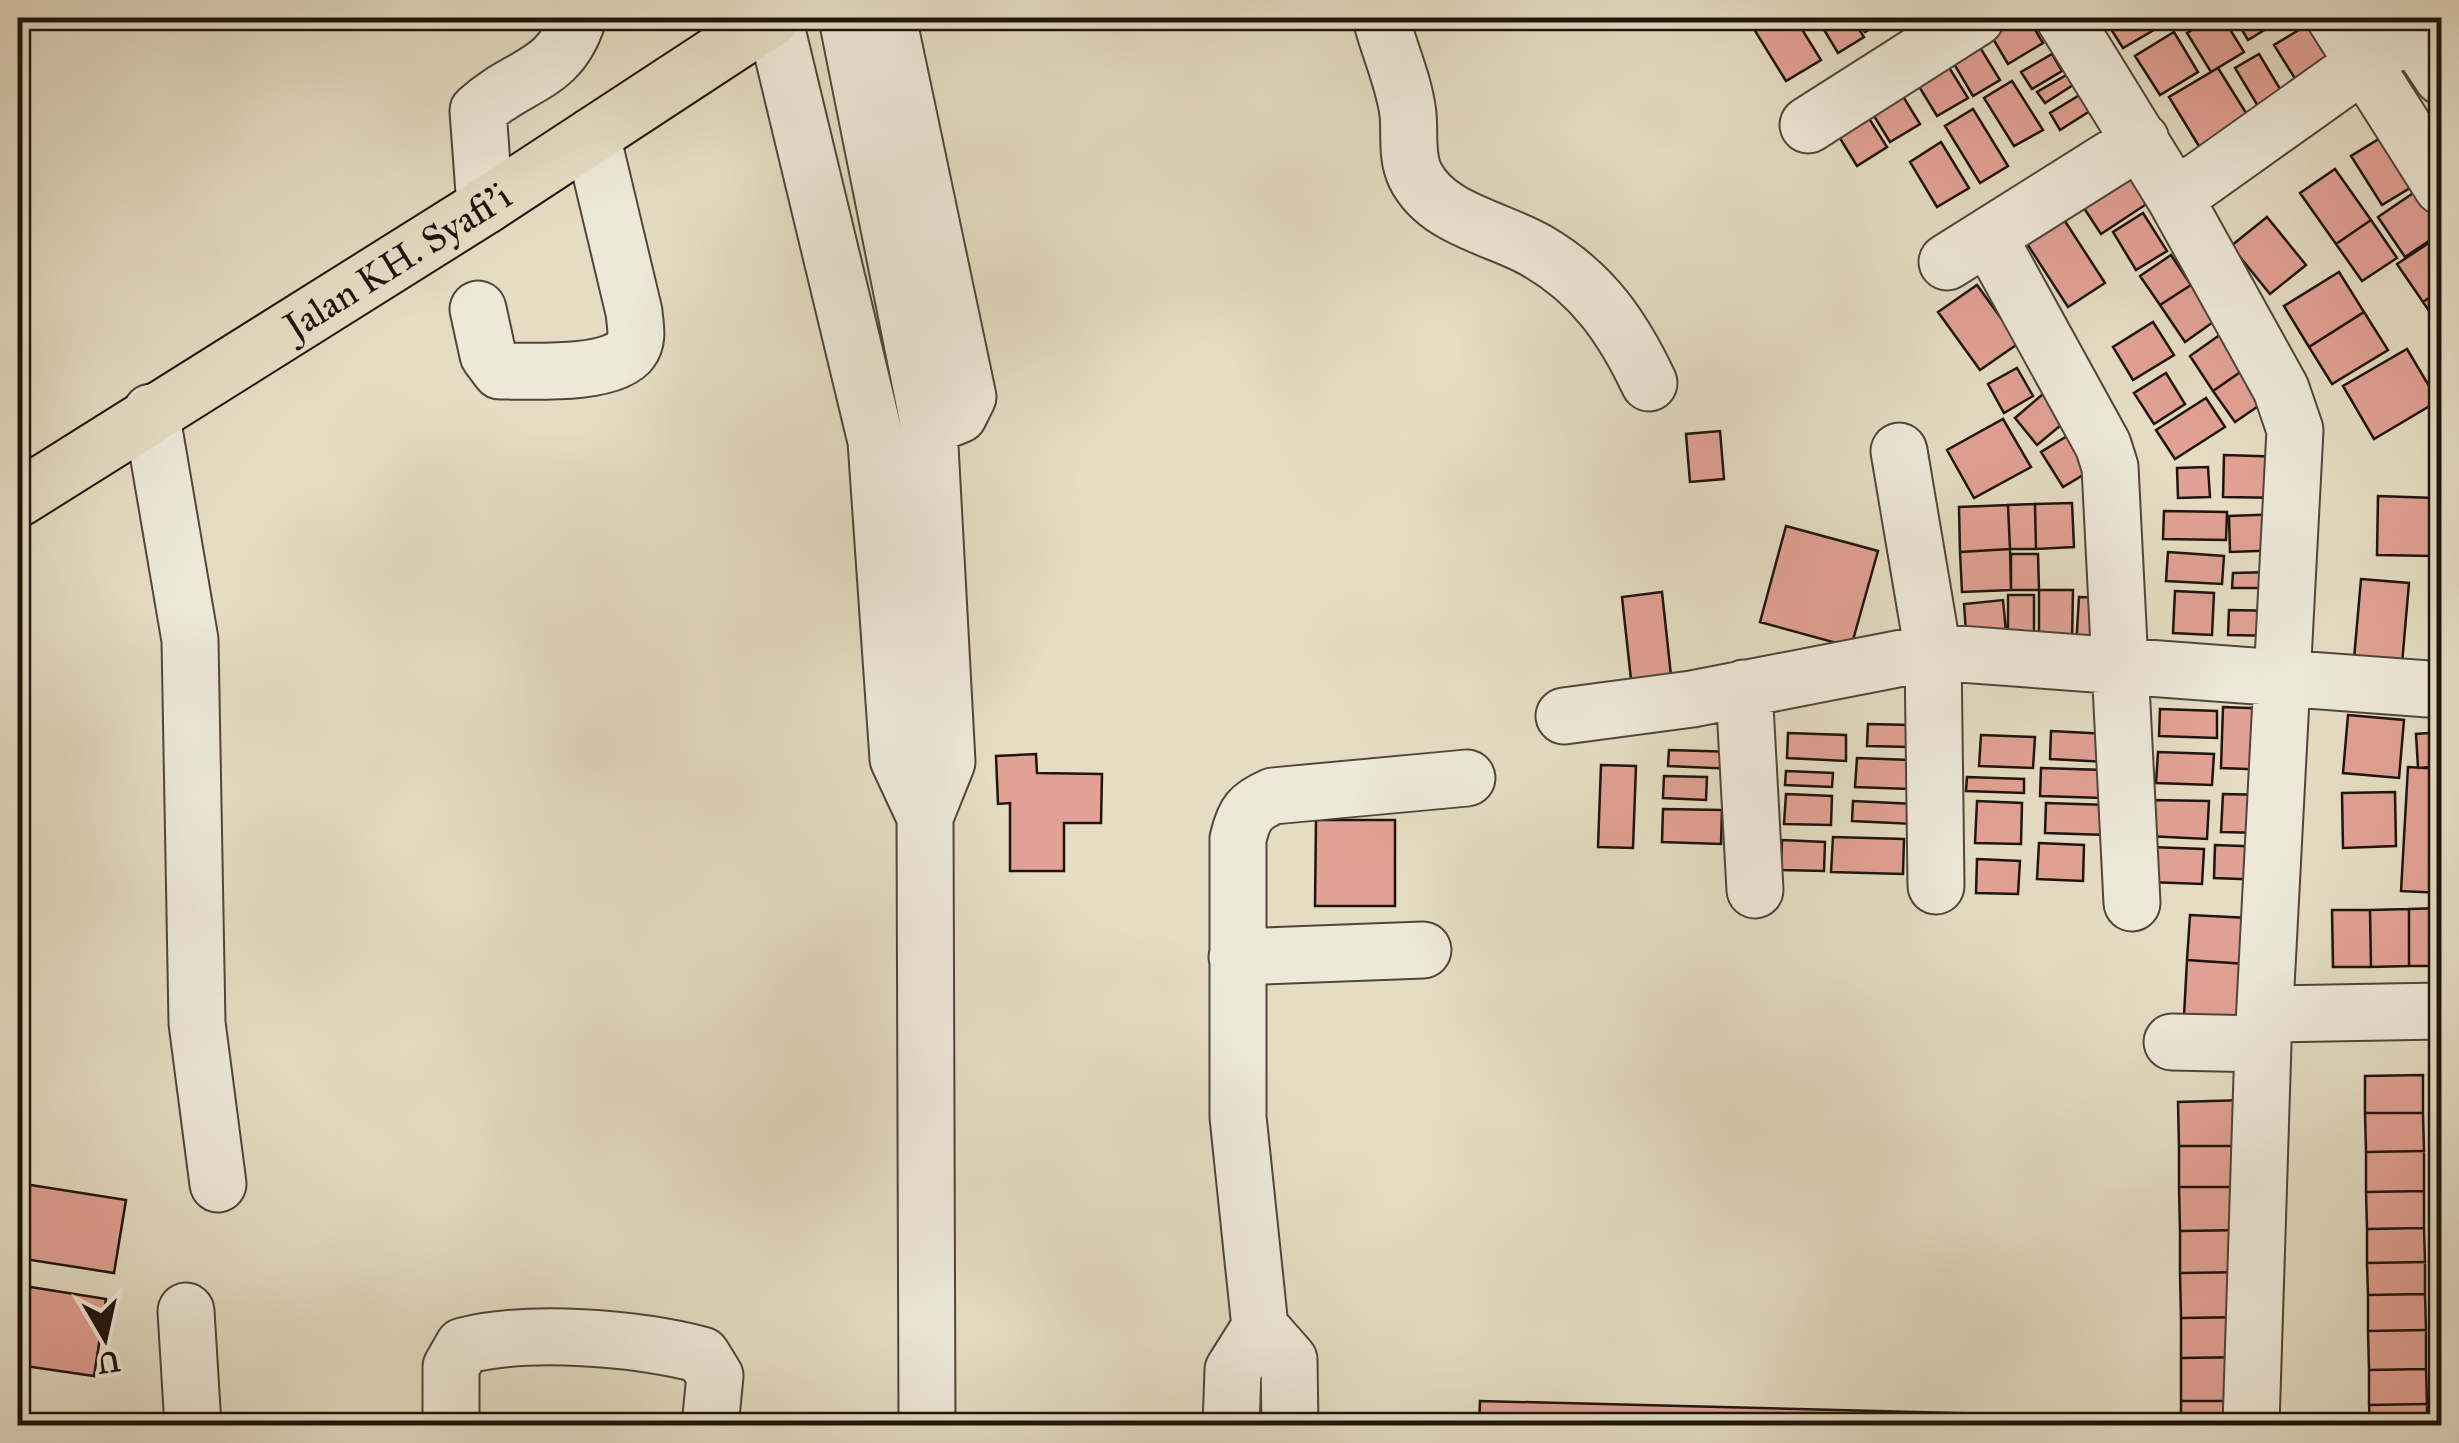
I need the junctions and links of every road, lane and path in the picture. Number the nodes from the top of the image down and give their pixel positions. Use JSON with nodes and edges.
{"nodes":[{"id":1,"x":578,"y":18,"type":"edge"},
{"id":2,"x":846,"y":18,"type":"edge"},
{"id":3,"x":888,"y":18,"type":"edge"},
{"id":4,"x":1381,"y":18,"type":"edge"},
{"id":5,"x":1976,"y":18,"type":"edge"},
{"id":6,"x":2064,"y":18,"type":"edge"},
{"id":7,"x":2334,"y":18,"type":"edge"},
{"id":8,"x":2414,"y":21,"type":"edge"},
{"id":9,"x":750,"y":24,"type":"edge"},
{"id":10,"x":2365,"y":66,"type":"junction"},
{"id":11,"x":2442,"y":77,"type":"edge"},
{"id":12,"x":1808,"y":125,"type":"dead end"},
{"id":13,"x":592,"y":136,"type":"junction"},
{"id":14,"x":2141,"y":140,"type":"junction"},
{"id":15,"x":2442,"y":187,"type":"edge"},
{"id":16,"x":2176,"y":198,"type":"junction"},
{"id":17,"x":485,"y":206,"type":"junction"},
{"id":18,"x":478,"y":309,"type":"dead end"},
{"id":19,"x":1649,"y":383,"type":"dead end"},
{"id":20,"x":150,"y":412,"type":"junction"},
{"id":21,"x":929,"y":426,"type":"junction"},
{"id":22,"x":1899,"y":451,"type":"dead end"},
{"id":23,"x":18,"y":499,"type":"edge"},
{"id":24,"x":916,"y":652,"type":"junction"},
{"id":25,"x":1933,"y":652,"type":"junction"},
{"id":26,"x":2121,"y":667,"type":"junction"},
{"id":27,"x":2282,"y":677,"type":"junction"},
{"id":28,"x":1744,"y":688,"type":"junction"},
{"id":29,"x":2442,"y":690,"type":"edge"},
{"id":30,"x":1564,"y":716,"type":"dead end"},
{"id":31,"x":1467,"y":778,"type":"dead end"},
{"id":32,"x":1936,"y":886,"type":"dead end"},
{"id":33,"x":1754,"y":890,"type":"dead end"},
{"id":34,"x":2132,"y":903,"type":"dead end"},
{"id":35,"x":1423,"y":950,"type":"dead end"},
{"id":36,"x":1237,"y":958,"type":"junction"},
{"id":37,"x":2442,"y":1011,"type":"edge"},
{"id":38,"x":2265,"y":1029,"type":"junction"},
{"id":39,"x":2172,"y":1042,"type":"dead end"},
{"id":40,"x":218,"y":1184,"type":"dead end"},
{"id":41,"x":186,"y":1311,"type":"dead end"},
{"id":42,"x":1260,"y":1328,"type":"junction"},
{"id":43,"x":192,"y":1426,"type":"edge"},
{"id":44,"x":451,"y":1426,"type":"edge"},
{"id":45,"x":710,"y":1426,"type":"edge"},
{"id":46,"x":927,"y":1426,"type":"edge"},
{"id":47,"x":1231,"y":1426,"type":"edge"},
{"id":48,"x":1290,"y":1426,"type":"edge"},
{"id":49,"x":2252,"y":1426,"type":"edge"}],
"edges":[{"from":1,"to":17,"type":"street"},
{"from":2,"to":21,"type":"street"},
{"from":3,"to":21,"type":"street"},
{"from":4,"to":19,"type":"street"},
{"from":5,"to":12,"type":"street"},
{"from":6,"to":14,"type":"street"},
{"from":7,"to":10,"type":"street"},
{"from":8,"to":10,"type":"street"},
{"from":8,"to":11,"type":"street"},
{"from":9,"to":13,"type":"main road","name":"Jalan KH. Syafi'i"},
{"from":9,"to":24,"type":"street"},
{"from":10,"to":15,"type":"street"},
{"from":10,"to":16,"type":"street"},
{"from":13,"to":17,"type":"main road","name":"Jalan KH. Syafi'i"},
{"from":13,"to":18,"type":"street"},
{"from":14,"to":16,"type":"street"},
{"from":14,"to":26,"type":"street"},
{"from":16,"to":27,"type":"street"},
{"from":17,"to":20,"type":"main road","name":"Jalan KH. Syafi'i"},
{"from":20,"to":23,"type":"main road","name":"Jalan KH. Syafi'i"},
{"from":20,"to":40,"type":"street"},
{"from":21,"to":24,"type":"street"},
{"from":22,"to":25,"type":"street"},
{"from":24,"to":46,"type":"street"},
{"from":25,"to":26,"type":"street"},
{"from":25,"to":28,"type":"street"},
{"from":25,"to":32,"type":"street"},
{"from":26,"to":27,"type":"street"},
{"from":26,"to":34,"type":"street"},
{"from":27,"to":29,"type":"street"},
{"from":27,"to":38,"type":"street"},
{"from":28,"to":30,"type":"street"},
{"from":28,"to":33,"type":"street"},
{"from":31,"to":36,"type":"street"},
{"from":35,"to":36,"type":"street"},
{"from":36,"to":42,"type":"street"},
{"from":37,"to":38,"type":"street"},
{"from":38,"to":39,"type":"street"},
{"from":38,"to":49,"type":"street"},
{"from":41,"to":43,"type":"street"},
{"from":42,"to":47,"type":"street"},
{"from":42,"to":48,"type":"street"},
{"from":44,"to":45,"type":"street"}]}
